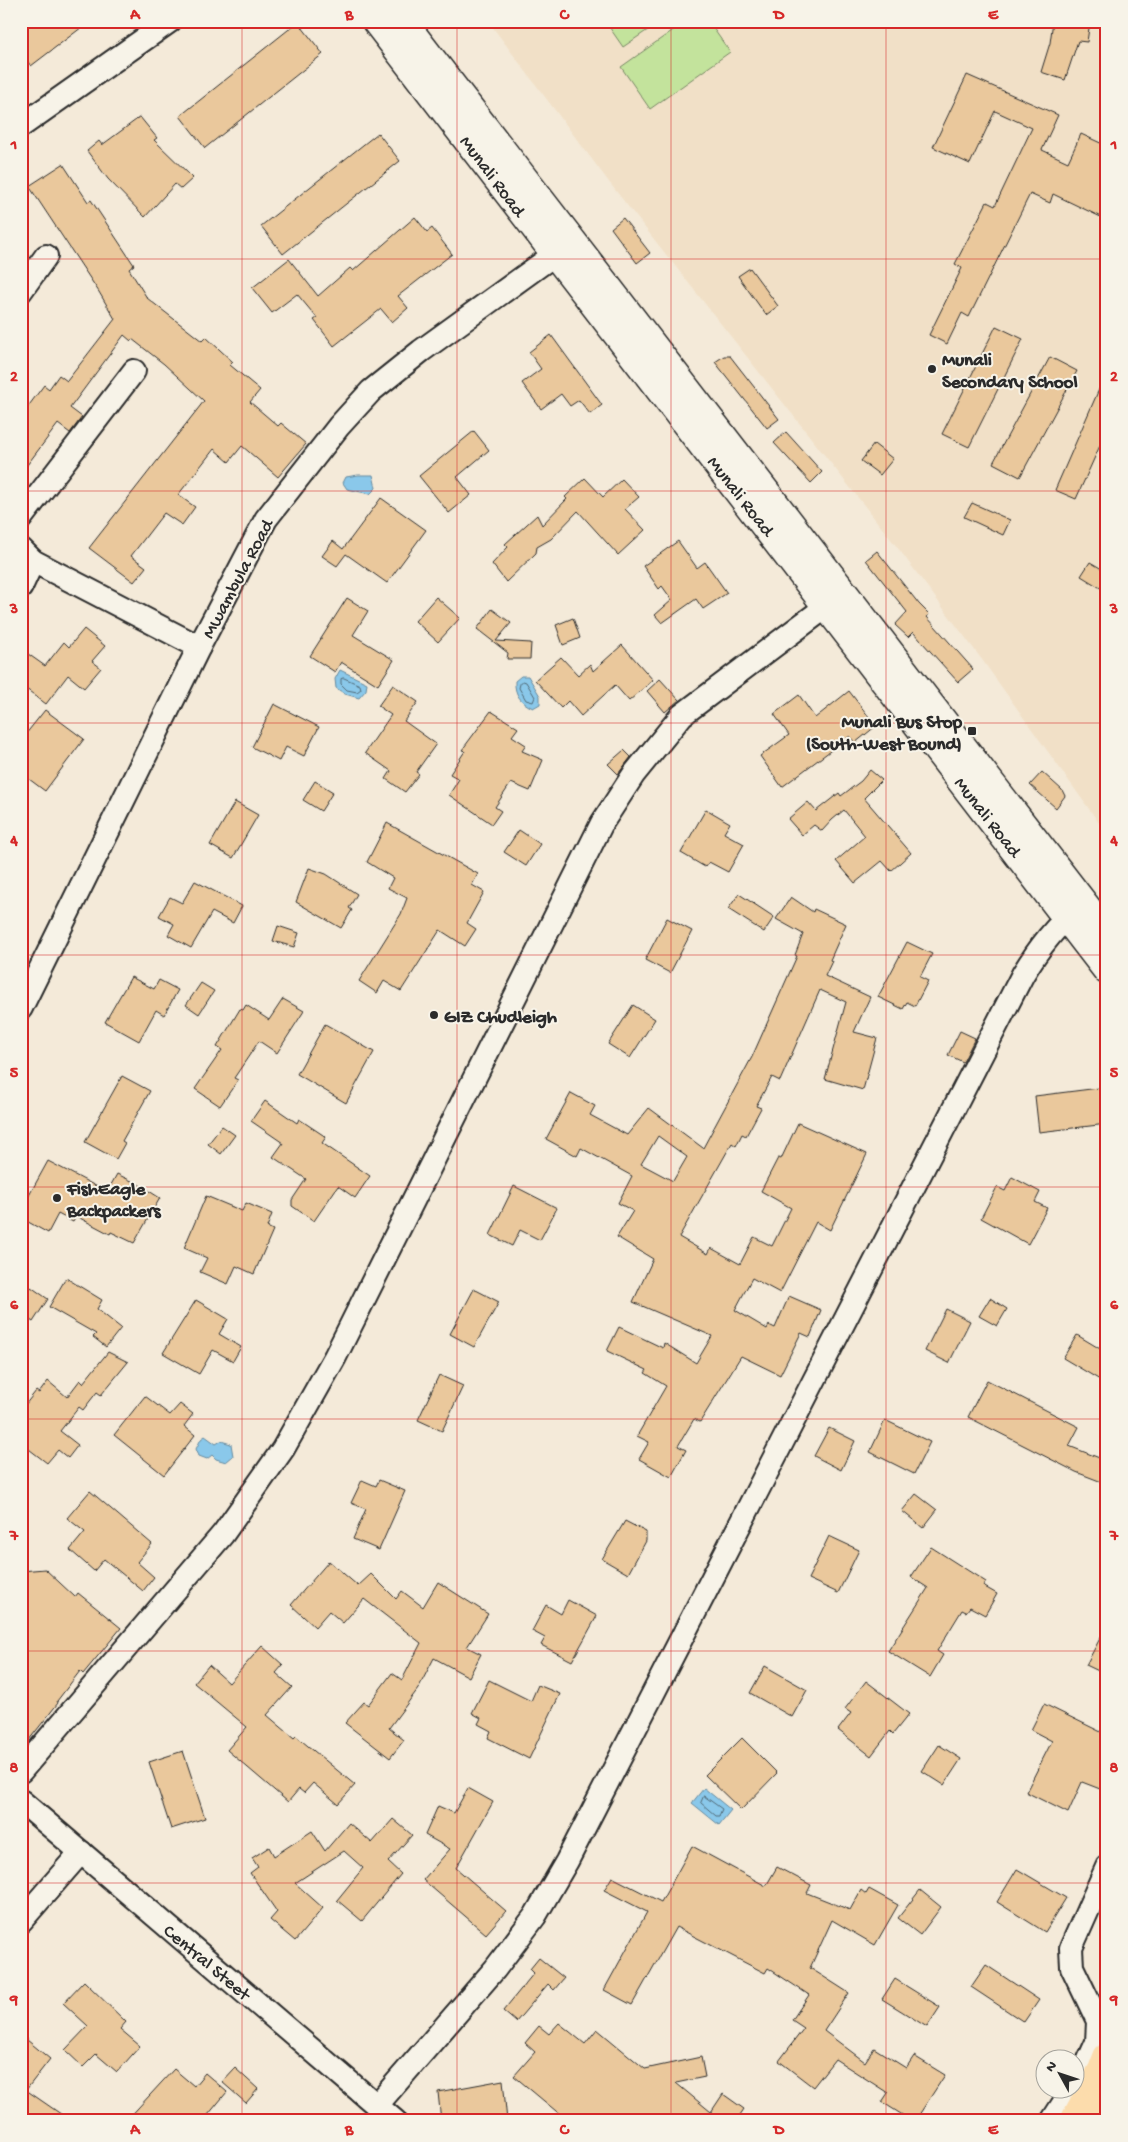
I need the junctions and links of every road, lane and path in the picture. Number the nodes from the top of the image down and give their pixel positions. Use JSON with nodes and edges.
{"nodes":[{"id":1,"x":170,"y":21,"type":"edge"},
{"id":2,"x":376,"y":21,"type":"edge"},
{"id":3,"x":402,"y":21,"type":"edge"},
{"id":4,"x":21,"y":126,"type":"edge"},
{"id":5,"x":563,"y":248,"type":"junction"},
{"id":6,"x":46,"y":256,"type":"dead end"},
{"id":7,"x":21,"y":291,"type":"edge"},
{"id":8,"x":134,"y":371,"type":"dead end"},
{"id":9,"x":21,"y":518,"type":"edge"},
{"id":10,"x":27,"y":555,"type":"edge"},
{"id":11,"x":21,"y":587,"type":"edge"},
{"id":12,"x":835,"y":600,"type":"junction"},
{"id":13,"x":199,"y":647,"type":"junction"},
{"id":14,"x":1075,"y":910,"type":"junction"},
{"id":15,"x":1107,"y":934,"type":"edge"},
{"id":16,"x":1107,"y":970,"type":"edge"},
{"id":17,"x":21,"y":1008,"type":"edge"},
{"id":18,"x":21,"y":1771,"type":"edge"},
{"id":19,"x":21,"y":1801,"type":"edge"},
{"id":20,"x":81,"y":1852,"type":"junction"},
{"id":21,"x":1107,"y":1868,"type":"edge"},
{"id":22,"x":21,"y":1922,"type":"edge"},
{"id":23,"x":1107,"y":2057,"type":"edge"},
{"id":24,"x":1086,"y":2066,"type":"edge"},
{"id":25,"x":1107,"y":2099,"type":"edge"},
{"id":26,"x":1066,"y":2100,"type":"edge"},
{"id":27,"x":377,"y":2105,"type":"junction"},
{"id":28,"x":395,"y":2121,"type":"edge"},
{"id":29,"x":1052,"y":2121,"type":"edge"},
{"id":30,"x":1074,"y":2121,"type":"edge"},
{"id":31,"x":1096,"y":2121,"type":"edge"}],
"edges":[{"from":1,"to":4,"type":"street"},
{"from":2,"to":5,"type":"main road","name":"Munali Road"},
{"from":3,"to":5,"type":"main road","name":"Munali Road"},
{"from":5,"to":12,"type":"main road","name":"Munali Road"},
{"from":5,"to":13,"type":"street","name":"Mwambula Road"},
{"from":6,"to":7,"type":"street"},
{"from":8,"to":9,"type":"street"},
{"from":10,"to":11,"type":"street"},
{"from":10,"to":13,"type":"street"},
{"from":12,"to":14,"type":"main road","name":"Munali Road"},
{"from":12,"to":18,"type":"street"},
{"from":13,"to":17,"type":"street","name":"Mwambula Road"},
{"from":14,"to":15,"type":"main road","name":"Munali Road"},
{"from":14,"to":16,"type":"main road","name":"Munali Road"},
{"from":14,"to":27,"type":"street"},
{"from":19,"to":20,"type":"street","name":"Central Steet"},
{"from":20,"to":22,"type":"street"},
{"from":20,"to":27,"type":"street","name":"Central Steet"},
{"from":21,"to":24,"type":"street"},
{"from":23,"to":30,"type":"main road"},
{"from":25,"to":31,"type":"main road"},
{"from":26,"to":29,"type":"street"},
{"from":27,"to":28,"type":"street","name":"Central Steet"}]}
